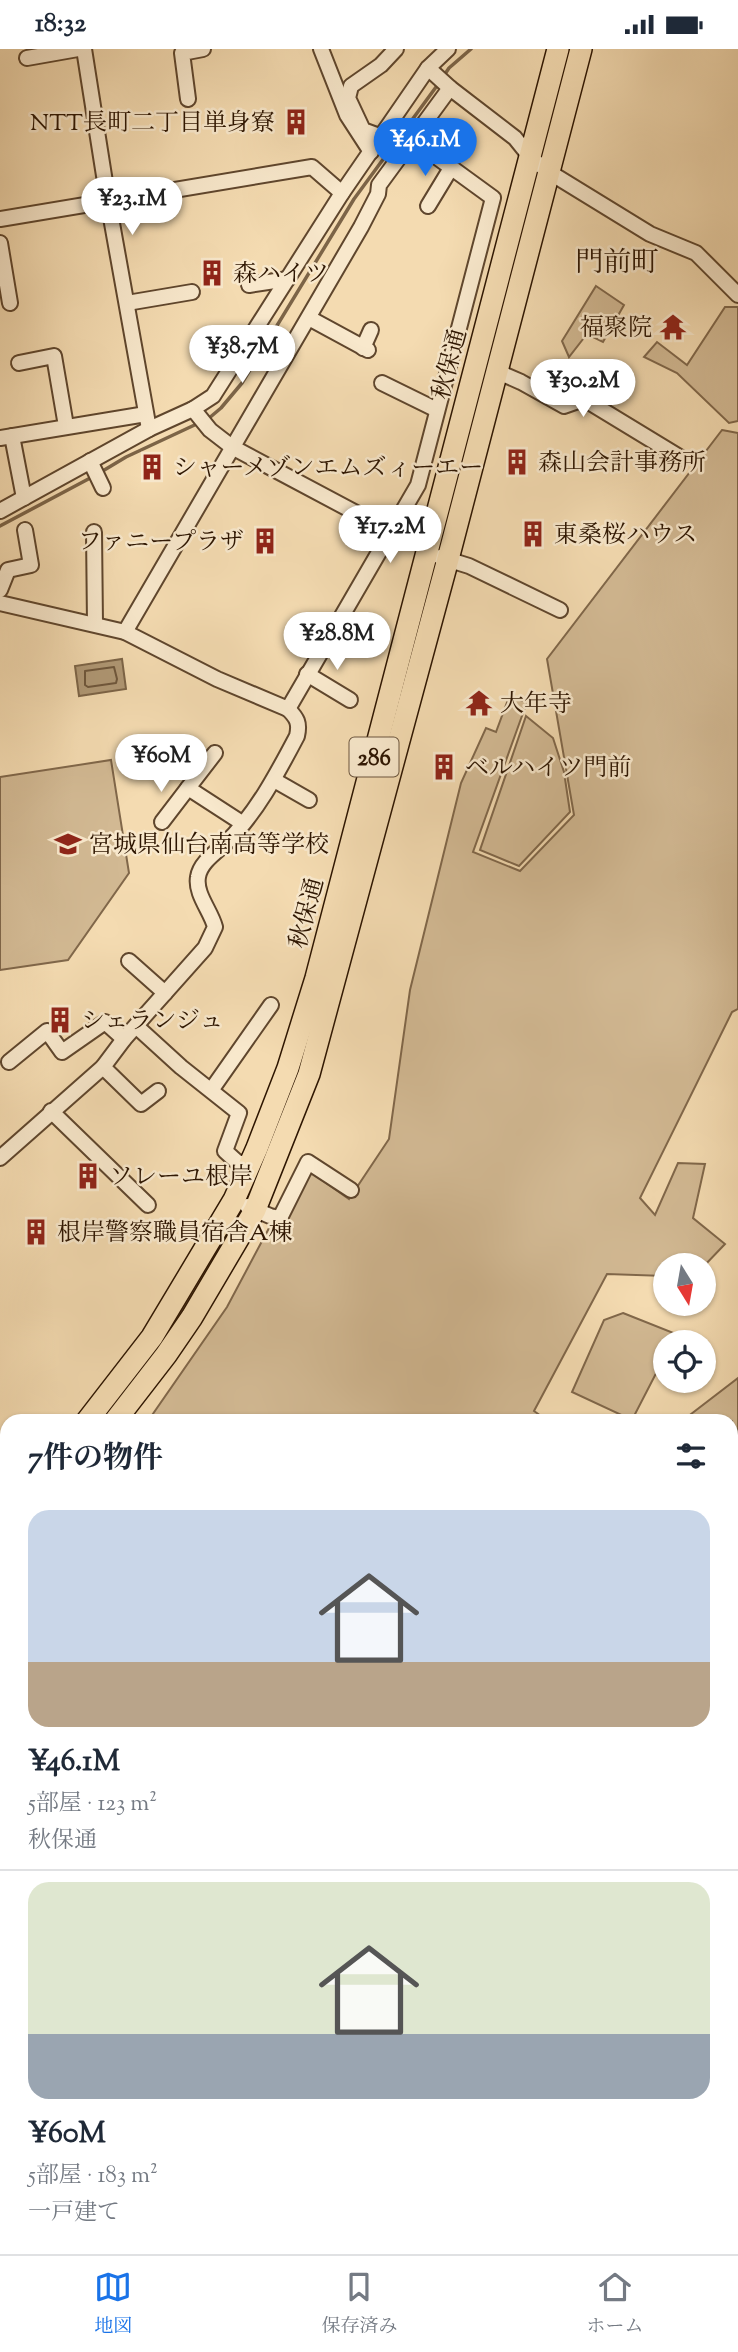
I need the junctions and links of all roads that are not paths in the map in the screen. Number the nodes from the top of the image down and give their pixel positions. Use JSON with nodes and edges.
{"nodes":[{"id":1,"x":78,"y":49,"type":"edge"},
{"id":2,"x":84,"y":49,"type":"edge"},
{"id":3,"x":203,"y":49,"type":"edge"},
{"id":4,"x":321,"y":49,"type":"edge"},
{"id":5,"x":396,"y":49,"type":"edge"},
{"id":6,"x":448,"y":49,"type":"edge"},
{"id":7,"x":558,"y":49,"type":"edge"},
{"id":8,"x":581,"y":49,"type":"edge"},
{"id":9,"x":27,"y":58,"type":"dead end"},
{"id":10,"x":431,"y":71,"type":"junction"},
{"id":11,"x":449,"y":86,"type":"junction"},
{"id":12,"x":188,"y":99,"type":"dead end"},
{"id":13,"x":382,"y":137,"type":"junction"},
{"id":14,"x":412,"y":139,"type":"junction"},
{"id":15,"x":371,"y":152,"type":"junction"},
{"id":16,"x":531,"y":158,"type":"junction"},
{"id":17,"x":451,"y":168,"type":"junction"},
{"id":18,"x":549,"y":172,"type":"junction"},
{"id":19,"x":342,"y":193,"type":"junction"},
{"id":20,"x":108,"y":201,"type":"junction"},
{"id":21,"x":428,"y":206,"type":"dead end"},
{"id":22,"x":0,"y":219,"type":"edge"},
{"id":23,"x":0,"y":243,"type":"edge"},
{"id":24,"x":288,"y":279,"type":"junction"},
{"id":25,"x":249,"y":285,"type":"dead end"},
{"id":26,"x":192,"y":292,"type":"dead end"},
{"id":27,"x":738,"y":295,"type":"edge"},
{"id":28,"x":10,"y":303,"type":"dead end"},
{"id":29,"x":127,"y":303,"type":"junction"},
{"id":30,"x":309,"y":318,"type":"junction"},
{"id":31,"x":371,"y":330,"type":"dead end"},
{"id":32,"x":19,"y":363,"type":"dead end"},
{"id":33,"x":496,"y":371,"type":"junction"},
{"id":34,"x":382,"y":383,"type":"dead end"},
{"id":35,"x":437,"y":410,"type":"junction"},
{"id":36,"x":196,"y":413,"type":"junction"},
{"id":37,"x":146,"y":414,"type":"junction"},
{"id":38,"x":66,"y":426,"type":"junction"},
{"id":39,"x":149,"y":429,"type":"junction"},
{"id":40,"x":6,"y":437,"type":"edge"},
{"id":41,"x":232,"y":447,"type":"junction"},
{"id":42,"x":681,"y":458,"type":"dead end"},
{"id":43,"x":91,"y":464,"type":"junction"},
{"id":44,"x":102,"y":485,"type":"dead end"},
{"id":45,"x":24,"y":498,"type":"junction"},
{"id":46,"x":0,"y":511,"type":"edge"},
{"id":47,"x":25,"y":530,"type":"dead end"},
{"id":48,"x":390,"y":531,"type":"junction"},
{"id":49,"x":94,"y":532,"type":"dead end"},
{"id":50,"x":427,"y":554,"type":"junction"},
{"id":51,"x":448,"y":559,"type":"junction"},
{"id":52,"x":0,"y":590,"type":"edge"},
{"id":53,"x":0,"y":603,"type":"edge"},
{"id":54,"x":560,"y":610,"type":"dead end"},
{"id":55,"x":96,"y":624,"type":"junction"},
{"id":56,"x":125,"y":632,"type":"junction"},
{"id":57,"x":307,"y":674,"type":"junction"},
{"id":58,"x":350,"y":700,"type":"dead end"},
{"id":59,"x":288,"y":709,"type":"junction"},
{"id":60,"x":215,"y":753,"type":"dead end"},
{"id":61,"x":274,"y":780,"type":"junction"},
{"id":62,"x":188,"y":788,"type":"junction"},
{"id":63,"x":309,"y":800,"type":"dead end"},
{"id":64,"x":162,"y":822,"type":"dead end"},
{"id":65,"x":242,"y":823,"type":"junction"},
{"id":66,"x":129,"y":961,"type":"dead end"},
{"id":67,"x":165,"y":993,"type":"junction"},
{"id":68,"x":271,"y":1005,"type":"dead end"},
{"id":69,"x":136,"y":1026,"type":"junction"},
{"id":70,"x":124,"y":1039,"type":"junction"},
{"id":71,"x":9,"y":1062,"type":"dead end"},
{"id":72,"x":103,"y":1067,"type":"junction"},
{"id":73,"x":212,"y":1089,"type":"junction"},
{"id":74,"x":158,"y":1091,"type":"dead end"},
{"id":75,"x":51,"y":1111,"type":"junction"},
{"id":76,"x":0,"y":1158,"type":"edge"},
{"id":77,"x":249,"y":1167,"type":"junction"},
{"id":78,"x":351,"y":1190,"type":"dead end"},
{"id":79,"x":234,"y":1200,"type":"junction"},
{"id":80,"x":148,"y":1205,"type":"dead end"},
{"id":81,"x":256,"y":1210,"type":"junction"},
{"id":82,"x":92,"y":1414,"type":"edge"},
{"id":83,"x":120,"y":1414,"type":"edge"}],
"edges":[{"from":1,"to":9,"type":"street"},
{"from":2,"to":20,"type":"street"},
{"from":3,"to":12,"type":"street"},
{"from":4,"to":15,"type":"street"},
{"from":5,"to":13,"type":"street"},
{"from":6,"to":10,"type":"street"},
{"from":7,"to":16,"type":"highway","name":"秋保通","number":"286"},
{"from":8,"to":18,"type":"highway","name":"秋保通","number":"286"},
{"from":10,"to":11,"type":"street"},
{"from":10,"to":13,"type":"street"},
{"from":11,"to":14,"type":"street"},
{"from":11,"to":16,"type":"street"},
{"from":13,"to":15,"type":"street"},
{"from":14,"to":17,"type":"street"},
{"from":14,"to":30,"type":"street"},
{"from":15,"to":19,"type":"street"},
{"from":16,"to":18,"type":"street"},
{"from":16,"to":50,"type":"highway","name":"秋保通","number":"286"},
{"from":17,"to":21,"type":"street"},
{"from":17,"to":35,"type":"street"},
{"from":18,"to":27,"type":"street"},
{"from":18,"to":33,"type":"highway","name":"秋保通","number":"286"},
{"from":19,"to":20,"type":"street"},
{"from":19,"to":24,"type":"street"},
{"from":20,"to":22,"type":"street"},
{"from":20,"to":29,"type":"street"},
{"from":23,"to":28,"type":"street"},
{"from":24,"to":25,"type":"street"},
{"from":24,"to":36,"type":"street"},
{"from":26,"to":29,"type":"street"},
{"from":29,"to":37,"type":"street"},
{"from":30,"to":31,"type":"street"},
{"from":30,"to":41,"type":"street"},
{"from":32,"to":38,"type":"street"},
{"from":33,"to":42,"type":"street"},
{"from":33,"to":51,"type":"highway","name":"秋保通","number":"286"},
{"from":34,"to":35,"type":"street"},
{"from":35,"to":48,"type":"street"},
{"from":36,"to":39,"type":"street"},
{"from":36,"to":41,"type":"street"},
{"from":37,"to":38,"type":"street"},
{"from":37,"to":39,"type":"street"},
{"from":38,"to":40,"type":"street"},
{"from":39,"to":43,"type":"street"},
{"from":40,"to":45,"type":"street"},
{"from":41,"to":48,"type":"street"},
{"from":41,"to":56,"type":"street"},
{"from":43,"to":44,"type":"street"},
{"from":43,"to":45,"type":"street"},
{"from":45,"to":46,"type":"street"},
{"from":47,"to":52,"type":"street"},
{"from":48,"to":57,"type":"street"},
{"from":49,"to":55,"type":"street"},
{"from":50,"to":51,"type":"street"},
{"from":50,"to":77,"type":"highway","name":"秋保通","number":"286"},
{"from":51,"to":54,"type":"street"},
{"from":51,"to":81,"type":"highway","name":"秋保通","number":"286"},
{"from":53,"to":55,"type":"street"},
{"from":55,"to":56,"type":"street"},
{"from":56,"to":59,"type":"street"},
{"from":57,"to":58,"type":"street"},
{"from":57,"to":59,"type":"street"},
{"from":59,"to":61,"type":"street"},
{"from":60,"to":62,"type":"street"},
{"from":61,"to":63,"type":"street"},
{"from":61,"to":65,"type":"street"},
{"from":62,"to":64,"type":"street"},
{"from":62,"to":65,"type":"street"},
{"from":65,"to":67,"type":"street"},
{"from":66,"to":67,"type":"street"},
{"from":67,"to":69,"type":"street"},
{"from":68,"to":73,"type":"street"},
{"from":69,"to":70,"type":"street"},
{"from":69,"to":73,"type":"street"},
{"from":70,"to":71,"type":"street"},
{"from":70,"to":72,"type":"street"},
{"from":72,"to":74,"type":"street"},
{"from":72,"to":75,"type":"street"},
{"from":73,"to":77,"type":"street"},
{"from":75,"to":76,"type":"street"},
{"from":75,"to":80,"type":"street"},
{"from":77,"to":79,"type":"highway","name":"秋保通","number":"286"},
{"from":78,"to":81,"type":"street"},
{"from":79,"to":81,"type":"street"},
{"from":79,"to":82,"type":"highway","name":"秋保通","number":"286"},
{"from":81,"to":83,"type":"highway","name":"秋保通","number":"286"}]}
